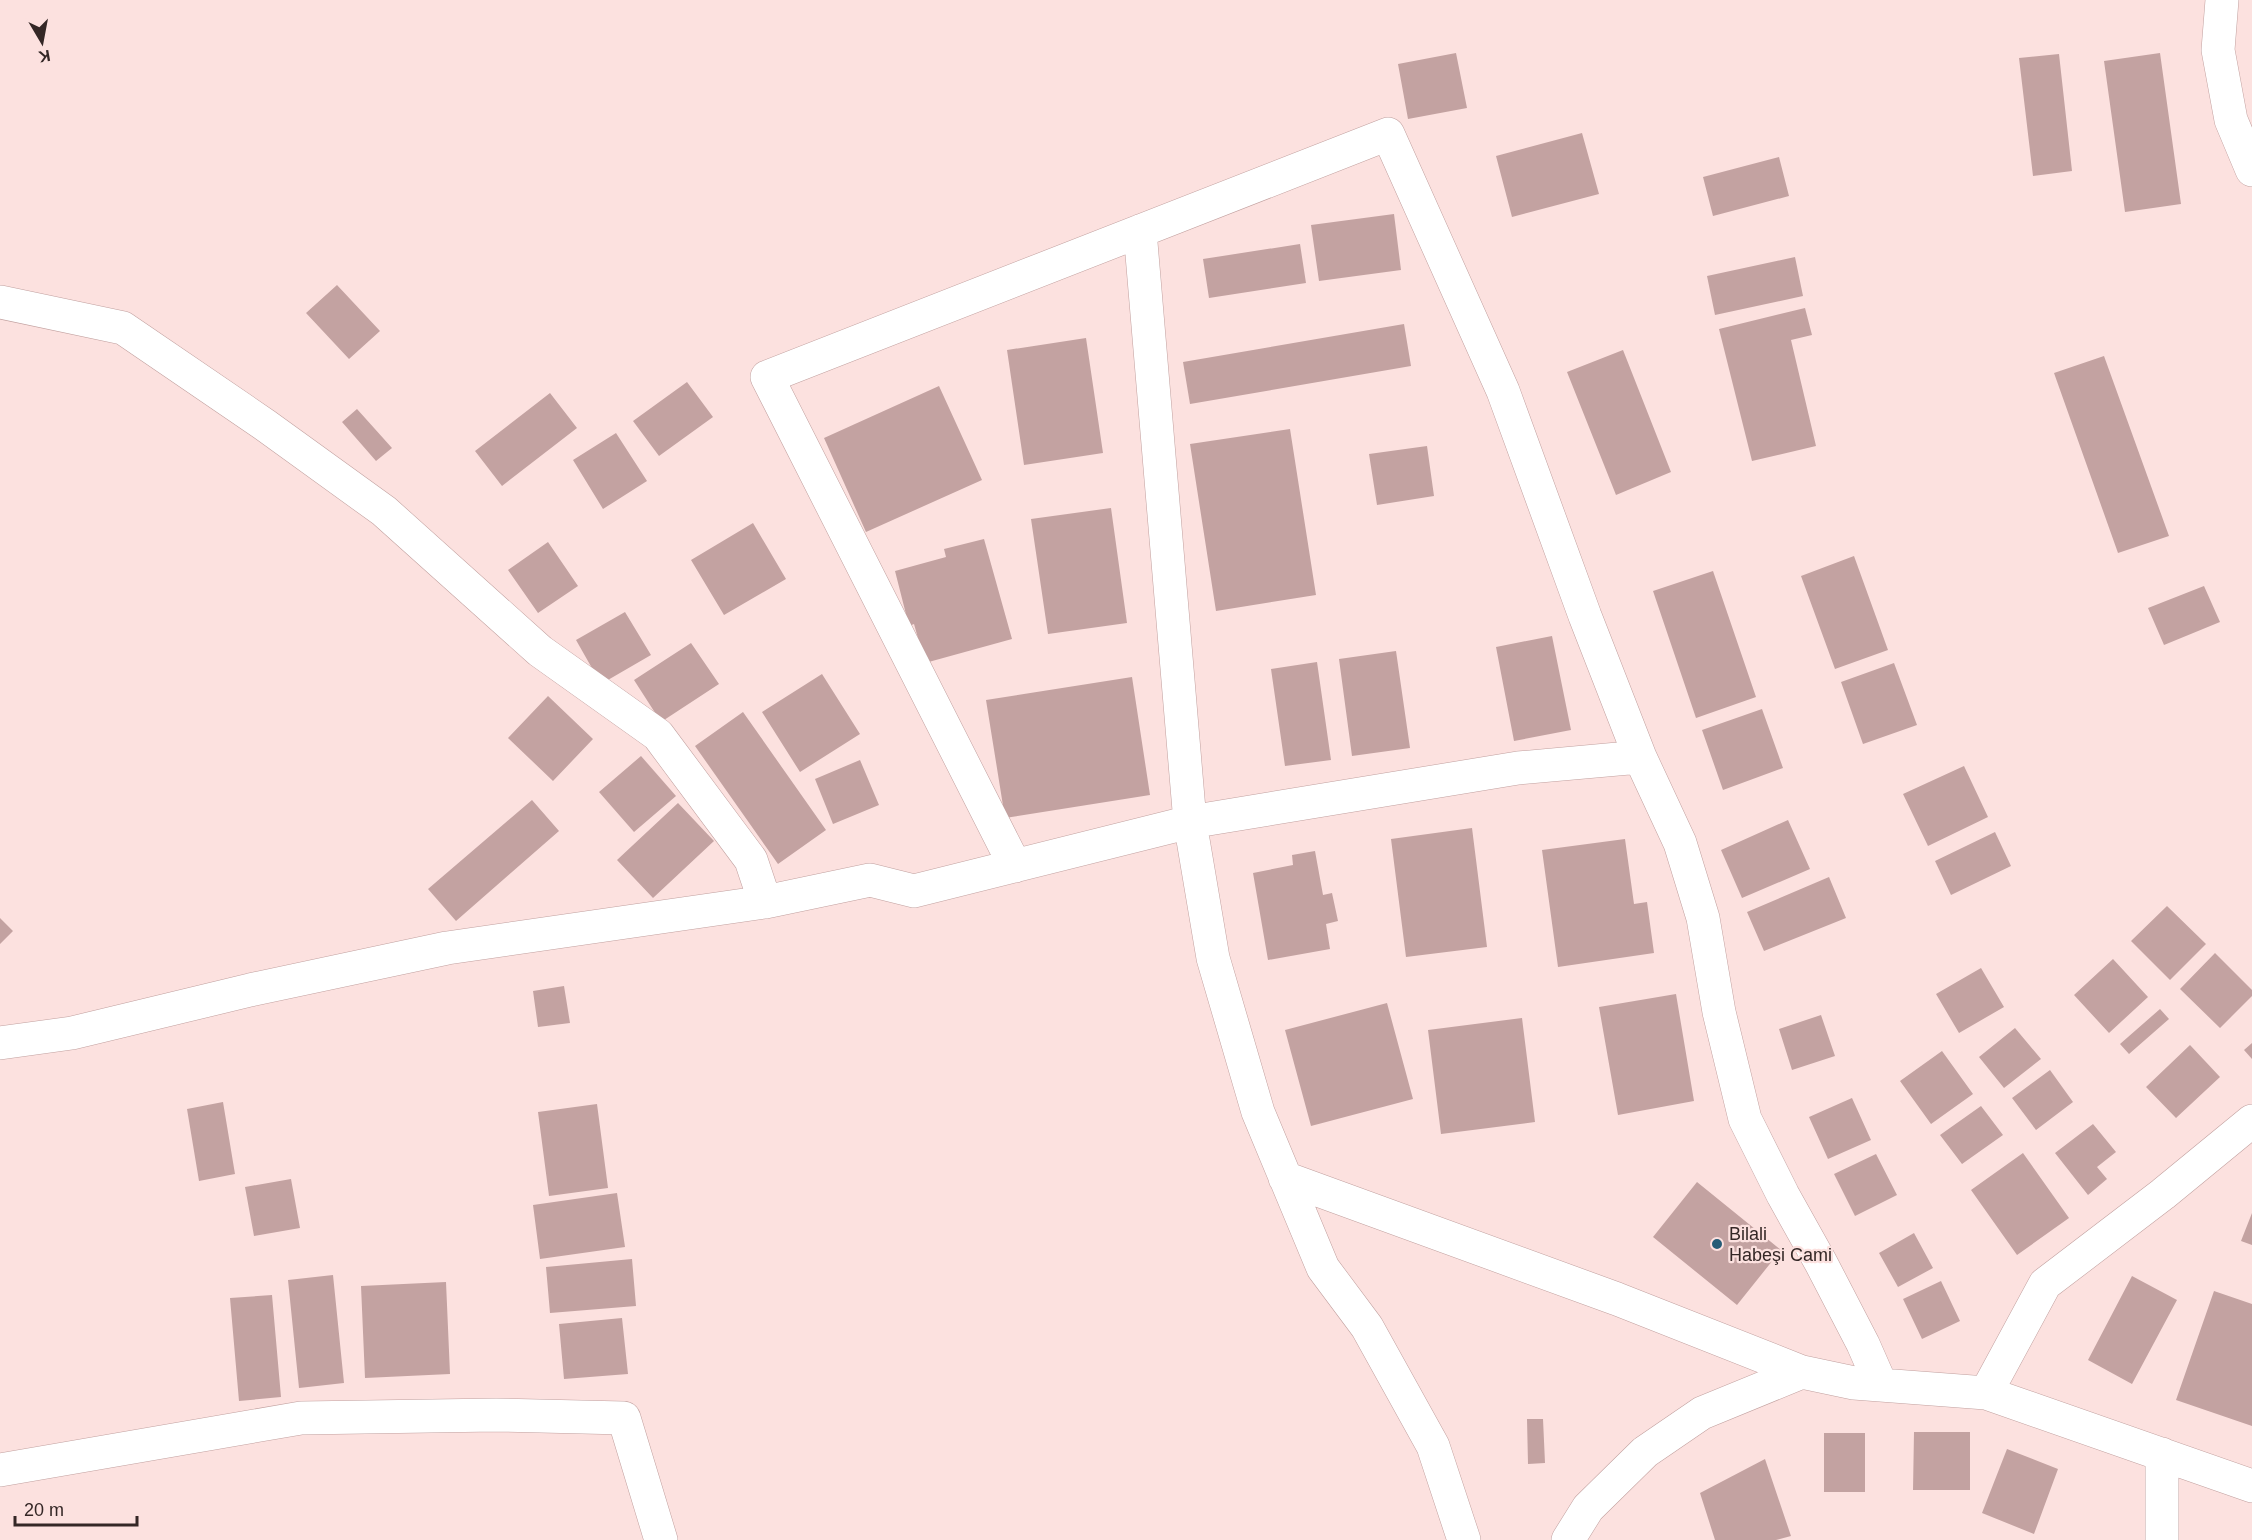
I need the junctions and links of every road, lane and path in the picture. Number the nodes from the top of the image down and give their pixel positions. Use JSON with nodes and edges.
{"nodes":[{"id":1,"x":2222,"y":0,"type":"edge"},
{"id":2,"x":2252,"y":170,"type":"edge"},
{"id":3,"x":1140,"y":231,"type":"junction"},
{"id":4,"x":0,"y":302,"type":"edge"},
{"id":5,"x":1640,"y":757,"type":"junction"},
{"id":6,"x":1190,"y":822,"type":"junction"},
{"id":7,"x":1015,"y":866,"type":"junction"},
{"id":8,"x":765,"y":902,"type":"junction"},
{"id":9,"x":0,"y":1043,"type":"edge"},
{"id":10,"x":2252,"y":1121,"type":"edge"},
{"id":11,"x":1285,"y":1178,"type":"junction"},
{"id":12,"x":1802,"y":1372,"type":"junction"},
{"id":13,"x":1881,"y":1385,"type":"junction"},
{"id":14,"x":1986,"y":1393,"type":"junction"},
{"id":15,"x":2162,"y":1454,"type":"junction"},
{"id":16,"x":0,"y":1470,"type":"edge"},
{"id":17,"x":2252,"y":1486,"type":"edge"},
{"id":18,"x":661,"y":1540,"type":"edge"},
{"id":19,"x":1464,"y":1540,"type":"edge"},
{"id":20,"x":1568,"y":1540,"type":"edge"},
{"id":21,"x":2162,"y":1540,"type":"edge"}],
"edges":[{"from":1,"to":2,"type":"street"},
{"from":3,"to":5,"type":"street"},
{"from":3,"to":6,"type":"street"},
{"from":3,"to":7,"type":"street"},
{"from":4,"to":8,"type":"street"},
{"from":5,"to":6,"type":"street"},
{"from":5,"to":13,"type":"street"},
{"from":6,"to":7,"type":"street"},
{"from":6,"to":11,"type":"street"},
{"from":7,"to":8,"type":"street"},
{"from":8,"to":9,"type":"street"},
{"from":10,"to":14,"type":"street"},
{"from":11,"to":12,"type":"street"},
{"from":11,"to":19,"type":"street"},
{"from":12,"to":13,"type":"street"},
{"from":12,"to":20,"type":"street"},
{"from":13,"to":14,"type":"street"},
{"from":14,"to":15,"type":"street"},
{"from":15,"to":17,"type":"street"},
{"from":15,"to":21,"type":"street"},
{"from":16,"to":18,"type":"street"}]}
